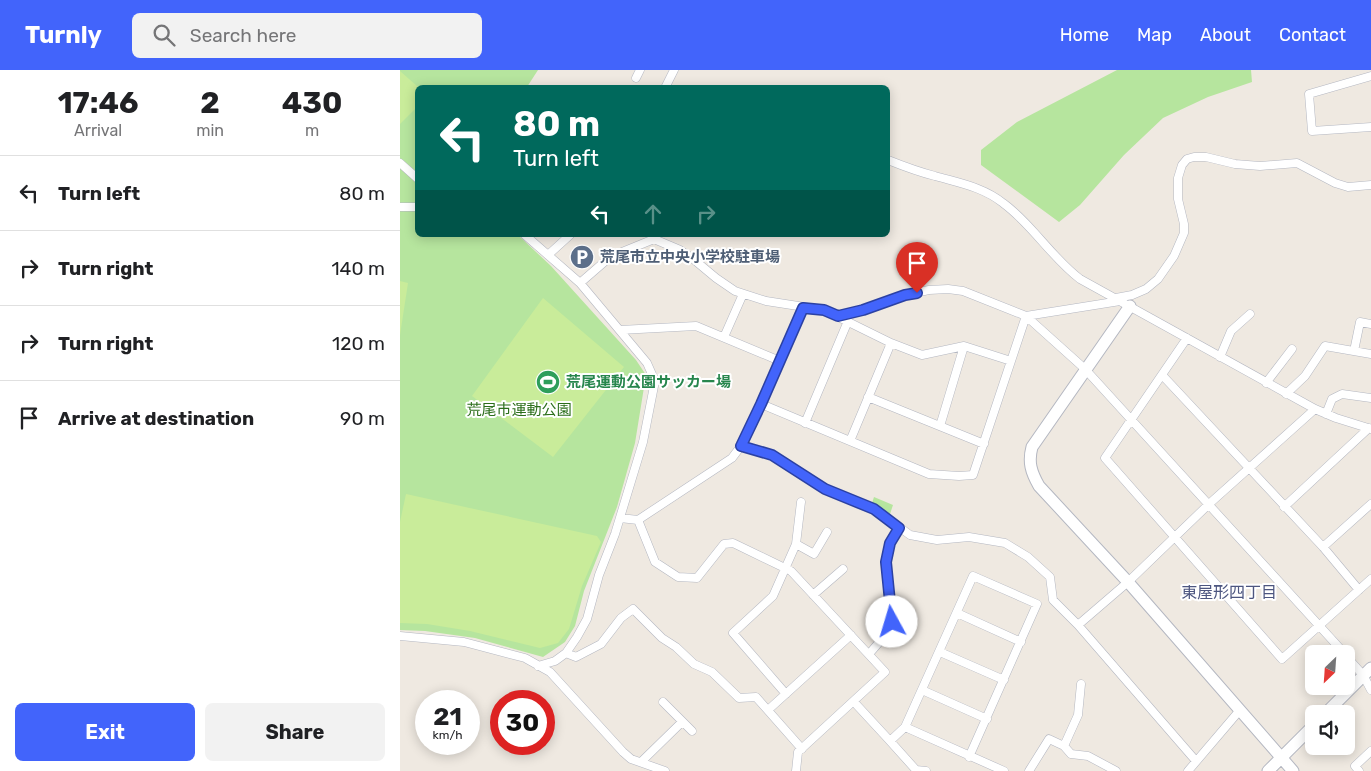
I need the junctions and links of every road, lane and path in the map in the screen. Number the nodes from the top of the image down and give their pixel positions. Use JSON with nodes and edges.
{"nodes":[{"id":1,"x":640,"y":70,"type":"edge"},
{"id":2,"x":674,"y":70,"type":"edge"},
{"id":3,"x":1371,"y":76,"type":"edge"},
{"id":4,"x":636,"y":78,"type":"dead end"},
{"id":5,"x":667,"y":85,"type":"edge"},
{"id":6,"x":1371,"y":127,"type":"edge"},
{"id":7,"x":890,"y":161,"type":"edge"},
{"id":8,"x":400,"y":163,"type":"edge"},
{"id":9,"x":415,"y":176,"type":"edge"},
{"id":10,"x":1371,"y":185,"type":"edge"},
{"id":11,"x":415,"y":206,"type":"edge"},
{"id":12,"x":400,"y":207,"type":"edge"},
{"id":13,"x":526,"y":237,"type":"edge"},
{"id":14,"x":568,"y":237,"type":"edge"},
{"id":15,"x":548,"y":255,"type":"junction"},
{"id":16,"x":580,"y":283,"type":"junction"},
{"id":17,"x":743,"y":294,"type":"junction"},
{"id":18,"x":1122,"y":302,"type":"junction"},
{"id":19,"x":803,"y":308,"type":"junction"},
{"id":20,"x":1250,"y":314,"type":"dead end"},
{"id":21,"x":838,"y":316,"type":"junction"},
{"id":22,"x":1026,"y":316,"type":"junction"},
{"id":23,"x":848,"y":321,"type":"junction"},
{"id":24,"x":1371,"y":324,"type":"edge"},
{"id":25,"x":620,"y":330,"type":"junction"},
{"id":26,"x":724,"y":337,"type":"junction"},
{"id":27,"x":1187,"y":338,"type":"junction"},
{"id":28,"x":891,"y":342,"type":"junction"},
{"id":29,"x":964,"y":346,"type":"junction"},
{"id":30,"x":1292,"y":349,"type":"dead end"},
{"id":31,"x":1354,"y":351,"type":"junction"},
{"id":32,"x":1371,"y":354,"type":"edge"},
{"id":33,"x":1220,"y":357,"type":"junction"},
{"id":34,"x":780,"y":361,"type":"junction"},
{"id":35,"x":1011,"y":361,"type":"junction"},
{"id":36,"x":1085,"y":369,"type":"junction"},
{"id":37,"x":1163,"y":376,"type":"junction"},
{"id":38,"x":1266,"y":383,"type":"junction"},
{"id":39,"x":1286,"y":394,"type":"junction"},
{"id":40,"x":868,"y":397,"type":"junction"},
{"id":41,"x":1371,"y":398,"type":"edge"},
{"id":42,"x":761,"y":404,"type":"junction"},
{"id":43,"x":1315,"y":409,"type":"junction"},
{"id":44,"x":1326,"y":414,"type":"junction"},
{"id":45,"x":1132,"y":419,"type":"junction"},
{"id":46,"x":805,"y":423,"type":"junction"},
{"id":47,"x":940,"y":426,"type":"junction"},
{"id":48,"x":1370,"y":428,"type":"edge"},
{"id":49,"x":850,"y":441,"type":"junction"},
{"id":50,"x":984,"y":444,"type":"junction"},
{"id":51,"x":741,"y":446,"type":"junction"},
{"id":52,"x":1248,"y":469,"type":"junction"},
{"id":53,"x":801,"y":502,"type":"dead end"},
{"id":54,"x":1209,"y":504,"type":"junction"},
{"id":55,"x":1371,"y":504,"type":"edge"},
{"id":56,"x":1284,"y":507,"type":"junction"},
{"id":57,"x":620,"y":518,"type":"junction"},
{"id":58,"x":638,"y":520,"type":"junction"},
{"id":59,"x":899,"y":528,"type":"junction"},
{"id":60,"x":827,"y":532,"type":"dead end"},
{"id":61,"x":1174,"y":537,"type":"junction"},
{"id":62,"x":796,"y":544,"type":"junction"},
{"id":63,"x":1323,"y":548,"type":"junction"},
{"id":64,"x":785,"y":568,"type":"junction"},
{"id":65,"x":843,"y":569,"type":"dead end"},
{"id":66,"x":1371,"y":579,"type":"edge"},
{"id":67,"x":1128,"y":582,"type":"junction"},
{"id":68,"x":1359,"y":590,"type":"junction"},
{"id":69,"x":814,"y":595,"type":"junction"},
{"id":70,"x":956,"y":614,"type":"junction"},
{"id":71,"x":1320,"y":625,"type":"junction"},
{"id":72,"x":1078,"y":626,"type":"junction"},
{"id":73,"x":851,"y":635,"type":"junction"},
{"id":74,"x":400,"y":636,"type":"edge"},
{"id":75,"x":1021,"y":642,"type":"junction"},
{"id":76,"x":1337,"y":645,"type":"edge"},
{"id":77,"x":940,"y":652,"type":"junction"},
{"id":78,"x":566,"y":653,"type":"junction"},
{"id":79,"x":869,"y":654,"type":"junction"},
{"id":80,"x":1355,"y":662,"type":"edge"},
{"id":81,"x":538,"y":666,"type":"junction"},
{"id":82,"x":1367,"y":671,"type":"edge"},
{"id":83,"x":1004,"y":680,"type":"junction"},
{"id":84,"x":1081,"y":684,"type":"dead end"},
{"id":85,"x":922,"y":690,"type":"junction"},
{"id":86,"x":1371,"y":690,"type":"edge"},
{"id":87,"x":786,"y":694,"type":"junction"},
{"id":88,"x":663,"y":702,"type":"dead end"},
{"id":89,"x":854,"y":702,"type":"junction"},
{"id":90,"x":1334,"y":705,"type":"edge"},
{"id":91,"x":768,"y":710,"type":"junction"},
{"id":92,"x":1240,"y":710,"type":"junction"},
{"id":93,"x":987,"y":719,"type":"junction"},
{"id":94,"x":682,"y":722,"type":"junction"},
{"id":95,"x":905,"y":728,"type":"junction"},
{"id":96,"x":692,"y":730,"type":"dead end"},
{"id":97,"x":1305,"y":735,"type":"edge"},
{"id":98,"x":890,"y":741,"type":"junction"},
{"id":99,"x":1064,"y":746,"type":"junction"},
{"id":100,"x":802,"y":749,"type":"junction"},
{"id":101,"x":1371,"y":751,"type":"edge"},
{"id":102,"x":969,"y":757,"type":"junction"},
{"id":103,"x":1282,"y":758,"type":"junction"},
{"id":104,"x":640,"y":762,"type":"junction"},
{"id":105,"x":1196,"y":762,"type":"junction"},
{"id":106,"x":665,"y":771,"type":"edge"},
{"id":107,"x":796,"y":771,"type":"edge"},
{"id":108,"x":926,"y":771,"type":"edge"},
{"id":109,"x":1004,"y":771,"type":"edge"},
{"id":110,"x":1029,"y":771,"type":"edge"},
{"id":111,"x":1114,"y":771,"type":"edge"},
{"id":112,"x":1188,"y":771,"type":"edge"},
{"id":113,"x":1268,"y":771,"type":"edge"},
{"id":114,"x":1293,"y":771,"type":"edge"},
{"id":115,"x":1359,"y":771,"type":"edge"}],
"edges":[{"from":1,"to":4,"type":"street"},
{"from":2,"to":5,"type":"street"},
{"from":3,"to":6,"type":"street"},
{"from":7,"to":18,"type":"street"},
{"from":8,"to":9,"type":"street"},
{"from":10,"to":18,"type":"street"},
{"from":11,"to":12,"type":"street"},
{"from":13,"to":15,"type":"street"},
{"from":14,"to":15,"type":"street"},
{"from":15,"to":16,"type":"street"},
{"from":16,"to":17,"type":"street"},
{"from":16,"to":25,"type":"street"},
{"from":17,"to":19,"type":"street"},
{"from":17,"to":26,"type":"street"},
{"from":18,"to":22,"type":"street"},
{"from":18,"to":27,"type":"street"},
{"from":18,"to":36,"type":"street"},
{"from":19,"to":21,"type":"street"},
{"from":19,"to":34,"type":"street"},
{"from":20,"to":33,"type":"street"},
{"from":21,"to":22,"type":"street"},
{"from":21,"to":23,"type":"street"},
{"from":22,"to":35,"type":"street"},
{"from":22,"to":36,"type":"street"},
{"from":23,"to":28,"type":"street"},
{"from":23,"to":46,"type":"street"},
{"from":24,"to":31,"type":"street"},
{"from":25,"to":26,"type":"street"},
{"from":25,"to":57,"type":"street"},
{"from":26,"to":34,"type":"street"},
{"from":27,"to":33,"type":"street"},
{"from":27,"to":37,"type":"street"},
{"from":28,"to":29,"type":"street"},
{"from":28,"to":40,"type":"street"},
{"from":29,"to":35,"type":"street"},
{"from":29,"to":47,"type":"street"},
{"from":30,"to":38,"type":"street"},
{"from":31,"to":32,"type":"street"},
{"from":31,"to":39,"type":"street"},
{"from":33,"to":38,"type":"street"},
{"from":34,"to":42,"type":"street"},
{"from":35,"to":50,"type":"street"},
{"from":36,"to":45,"type":"street"},
{"from":36,"to":67,"type":"street"},
{"from":37,"to":45,"type":"street"},
{"from":37,"to":52,"type":"street"},
{"from":38,"to":39,"type":"street"},
{"from":39,"to":43,"type":"street"},
{"from":40,"to":47,"type":"street"},
{"from":40,"to":49,"type":"street"},
{"from":41,"to":44,"type":"street"},
{"from":42,"to":46,"type":"street"},
{"from":42,"to":51,"type":"street"},
{"from":43,"to":44,"type":"street"},
{"from":43,"to":52,"type":"street"},
{"from":44,"to":48,"type":"street"},
{"from":45,"to":54,"type":"street"},
{"from":45,"to":61,"type":"street"},
{"from":46,"to":49,"type":"street"},
{"from":47,"to":50,"type":"street"},
{"from":48,"to":56,"type":"street"},
{"from":49,"to":50,"type":"street"},
{"from":51,"to":58,"type":"street"},
{"from":51,"to":59,"type":"street"},
{"from":52,"to":54,"type":"street"},
{"from":52,"to":56,"type":"street"},
{"from":53,"to":62,"type":"street"},
{"from":54,"to":61,"type":"street"},
{"from":54,"to":71,"type":"street"},
{"from":55,"to":63,"type":"street"},
{"from":56,"to":63,"type":"street"},
{"from":57,"to":58,"type":"street"},
{"from":57,"to":78,"type":"street"},
{"from":58,"to":64,"type":"street"},
{"from":59,"to":72,"type":"street"},
{"from":59,"to":79,"type":"street"},
{"from":60,"to":62,"type":"street"},
{"from":61,"to":67,"type":"street"},
{"from":61,"to":71,"type":"street"},
{"from":62,"to":64,"type":"street"},
{"from":63,"to":68,"type":"street"},
{"from":64,"to":69,"type":"street"},
{"from":64,"to":87,"type":"street"},
{"from":65,"to":69,"type":"street"},
{"from":66,"to":68,"type":"street"},
{"from":67,"to":72,"type":"street"},
{"from":67,"to":92,"type":"street"},
{"from":68,"to":71,"type":"street"},
{"from":69,"to":73,"type":"street"},
{"from":70,"to":75,"type":"street"},
{"from":70,"to":75,"type":"street"},
{"from":70,"to":77,"type":"street"},
{"from":71,"to":76,"type":"street"},
{"from":72,"to":105,"type":"street"},
{"from":73,"to":79,"type":"street"},
{"from":73,"to":87,"type":"street"},
{"from":74,"to":81,"type":"street"},
{"from":75,"to":83,"type":"street"},
{"from":77,"to":83,"type":"street"},
{"from":77,"to":85,"type":"street"},
{"from":78,"to":81,"type":"street"},
{"from":78,"to":91,"type":"street"},
{"from":79,"to":89,"type":"street"},
{"from":80,"to":82,"type":"street"},
{"from":81,"to":104,"type":"street"},
{"from":82,"to":86,"type":"street"},
{"from":82,"to":90,"type":"street"},
{"from":83,"to":93,"type":"street"},
{"from":84,"to":99,"type":"street"},
{"from":85,"to":93,"type":"street"},
{"from":85,"to":95,"type":"street"},
{"from":87,"to":91,"type":"street"},
{"from":88,"to":94,"type":"street"},
{"from":89,"to":98,"type":"street"},
{"from":89,"to":100,"type":"street"},
{"from":91,"to":100,"type":"street"},
{"from":92,"to":103,"type":"street"},
{"from":92,"to":105,"type":"street"},
{"from":93,"to":102,"type":"street"},
{"from":94,"to":96,"type":"street"},
{"from":94,"to":104,"type":"street"},
{"from":95,"to":98,"type":"street"},
{"from":95,"to":102,"type":"street"},
{"from":97,"to":103,"type":"street"},
{"from":98,"to":108,"type":"street"},
{"from":99,"to":110,"type":"street"},
{"from":99,"to":111,"type":"street"},
{"from":100,"to":107,"type":"street"},
{"from":101,"to":115,"type":"street"},
{"from":102,"to":109,"type":"street"},
{"from":103,"to":113,"type":"street"},
{"from":103,"to":114,"type":"street"},
{"from":104,"to":106,"type":"street"},
{"from":105,"to":112,"type":"street"}]}
